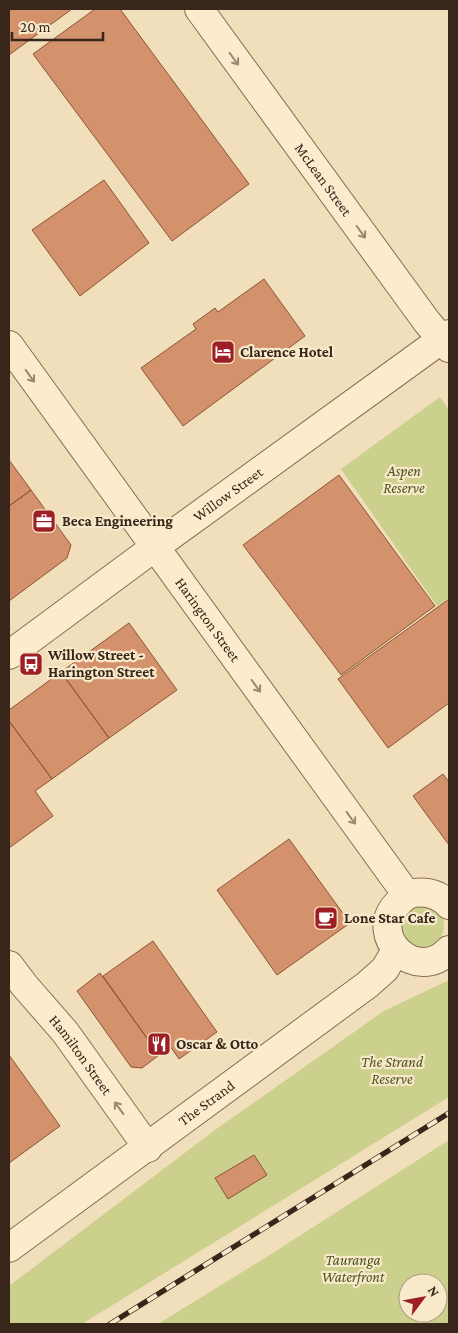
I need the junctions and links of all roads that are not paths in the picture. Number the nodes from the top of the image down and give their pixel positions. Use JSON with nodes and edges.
{"nodes":[{"id":1,"x":199,"y":9,"type":"edge"},
{"id":2,"x":447,"y":341,"type":"edge"},
{"id":3,"x":9,"y":345,"type":"edge"},
{"id":4,"x":156,"y":548,"type":"junction"},
{"id":5,"x":9,"y":655,"type":"edge"},
{"id":6,"x":407,"y":894,"type":"junction"},
{"id":7,"x":449,"y":904,"type":"edge"},
{"id":8,"x":396,"y":950,"type":"junction"},
{"id":9,"x":449,"y":950,"type":"edge"},
{"id":10,"x":9,"y":965,"type":"edge"},
{"id":11,"x":148,"y":1148,"type":"junction"},
{"id":12,"x":9,"y":1248,"type":"edge"}],
"edges":[{"from":1,"to":2,"type":"street","name":"McLean Street","one_way":true},
{"from":2,"to":4,"type":"street","name":"Willow Street"},
{"from":3,"to":4,"type":"street","name":"Harington Street","one_way":true},
{"from":4,"to":5,"type":"street","name":"Willow Street"},
{"from":4,"to":6,"type":"street","name":"Harington Street","one_way":true},
{"from":6,"to":7,"type":"street"},
{"from":6,"to":8,"type":"street"},
{"from":8,"to":9,"type":"street"},
{"from":8,"to":11,"type":"street","name":"The Strand"},
{"from":11,"to":10,"type":"street","name":"Hamilton Street","one_way":true},
{"from":11,"to":12,"type":"street","name":"The Strand"}]}
